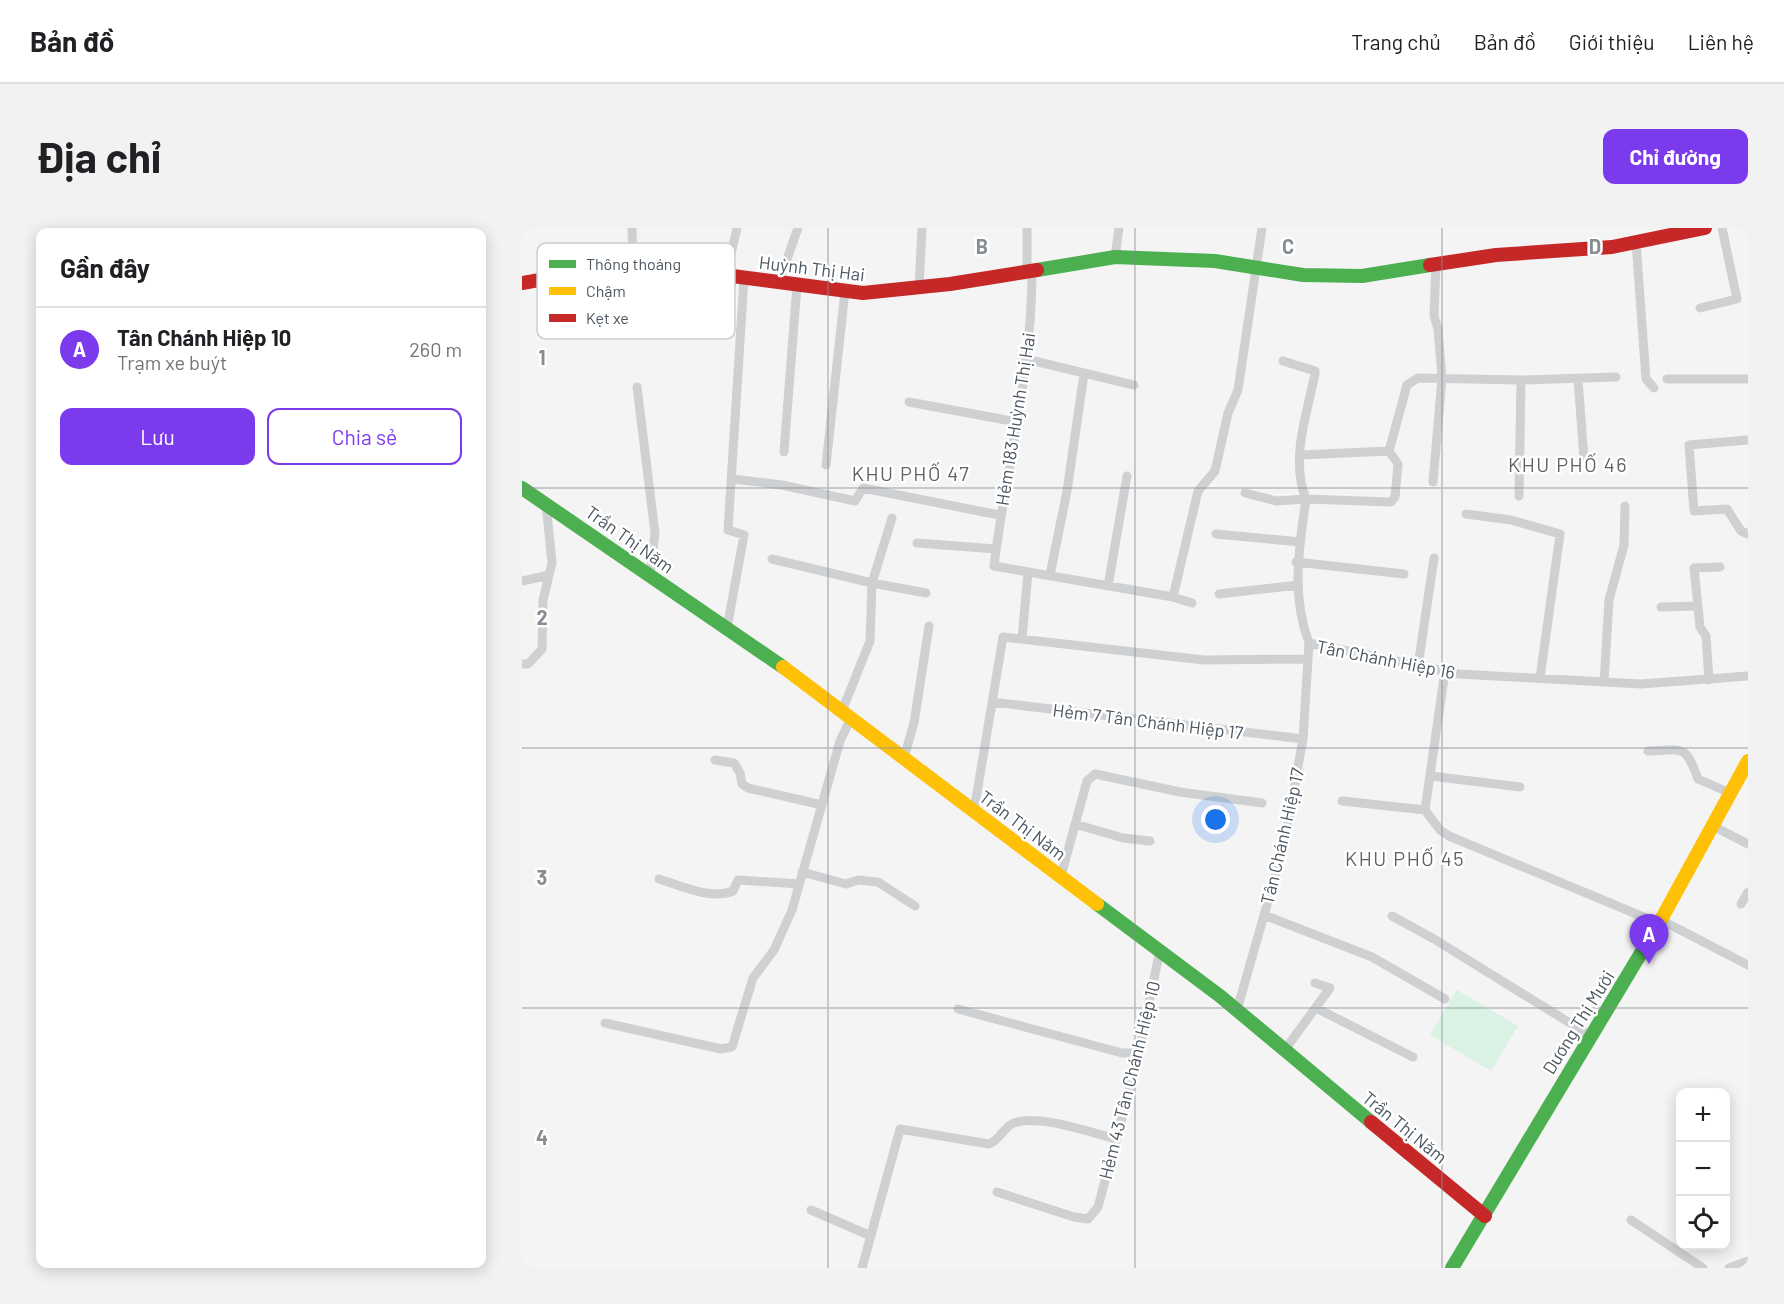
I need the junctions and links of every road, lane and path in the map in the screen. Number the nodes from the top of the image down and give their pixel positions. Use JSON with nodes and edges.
{"nodes":[{"id":1,"x":737,"y":228,"type":"edge"},
{"id":2,"x":798,"y":228,"type":"edge"},
{"id":3,"x":922,"y":228,"type":"edge"},
{"id":4,"x":1027,"y":228,"type":"edge"},
{"id":5,"x":1119,"y":228,"type":"edge"},
{"id":6,"x":1262,"y":228,"type":"edge"},
{"id":7,"x":1705,"y":228,"type":"edge"},
{"id":8,"x":1722,"y":228,"type":"edge"},
{"id":9,"x":1636,"y":242,"type":"junction"},
{"id":10,"x":733,"y":243,"type":"edge"},
{"id":11,"x":1115,"y":257,"type":"junction"},
{"id":12,"x":1436,"y":264,"type":"junction"},
{"id":13,"x":1255,"y":266,"type":"junction"},
{"id":14,"x":1030,"y":272,"type":"junction"},
{"id":15,"x":735,"y":276,"type":"edge"},
{"id":16,"x":744,"y":278,"type":"junction"},
{"id":17,"x":537,"y":280,"type":"edge"},
{"id":18,"x":779,"y":282,"type":"junction"},
{"id":19,"x":522,"y":283,"type":"edge"},
{"id":20,"x":797,"y":285,"type":"junction"},
{"id":21,"x":918,"y":288,"type":"junction"},
{"id":22,"x":845,"y":291,"type":"junction"},
{"id":23,"x":1700,"y":308,"type":"dead end"},
{"id":24,"x":1026,"y":359,"type":"junction"},
{"id":25,"x":1282,"y":361,"type":"dead end"},
{"id":26,"x":1084,"y":374,"type":"junction"},
{"id":27,"x":1442,"y":378,"type":"junction"},
{"id":28,"x":1616,"y":378,"type":"dead end"},
{"id":29,"x":1578,"y":379,"type":"junction"},
{"id":30,"x":1667,"y":379,"type":"dead end"},
{"id":31,"x":1748,"y":379,"type":"edge"},
{"id":32,"x":1521,"y":380,"type":"junction"},
{"id":33,"x":1134,"y":385,"type":"dead end"},
{"id":34,"x":638,"y":387,"type":"dead end"},
{"id":35,"x":1654,"y":388,"type":"dead end"},
{"id":36,"x":909,"y":402,"type":"dead end"},
{"id":37,"x":1017,"y":422,"type":"junction"},
{"id":38,"x":1748,"y":440,"type":"edge"},
{"id":39,"x":1389,"y":451,"type":"junction"},
{"id":40,"x":784,"y":452,"type":"dead end"},
{"id":41,"x":1301,"y":455,"type":"junction"},
{"id":42,"x":1584,"y":459,"type":"dead end"},
{"id":43,"x":826,"y":465,"type":"dead end"},
{"id":44,"x":1127,"y":476,"type":"dead end"},
{"id":45,"x":733,"y":479,"type":"junction"},
{"id":46,"x":1433,"y":482,"type":"dead end"},
{"id":47,"x":522,"y":488,"type":"edge"},
{"id":48,"x":1245,"y":494,"type":"dead end"},
{"id":49,"x":1519,"y":496,"type":"dead end"},
{"id":50,"x":1306,"y":499,"type":"junction"},
{"id":51,"x":546,"y":504,"type":"junction"},
{"id":52,"x":1625,"y":506,"type":"dead end"},
{"id":53,"x":1466,"y":514,"type":"dead end"},
{"id":54,"x":999,"y":515,"type":"junction"},
{"id":55,"x":892,"y":518,"type":"dead end"},
{"id":56,"x":1216,"y":534,"type":"dead end"},
{"id":57,"x":1748,"y":534,"type":"edge"},
{"id":58,"x":1300,"y":542,"type":"junction"},
{"id":59,"x":917,"y":543,"type":"dead end"},
{"id":60,"x":996,"y":549,"type":"junction"},
{"id":61,"x":1434,"y":558,"type":"dead end"},
{"id":62,"x":772,"y":559,"type":"dead end"},
{"id":63,"x":1296,"y":562,"type":"junction"},
{"id":64,"x":1720,"y":567,"type":"dead end"},
{"id":65,"x":1028,"y":572,"type":"junction"},
{"id":66,"x":1404,"y":574,"type":"dead end"},
{"id":67,"x":1050,"y":575,"type":"junction"},
{"id":68,"x":549,"y":576,"type":"junction"},
{"id":69,"x":650,"y":576,"type":"junction"},
{"id":70,"x":522,"y":581,"type":"edge"},
{"id":71,"x":872,"y":583,"type":"junction"},
{"id":72,"x":1298,"y":585,"type":"junction"},
{"id":73,"x":1108,"y":586,"type":"junction"},
{"id":74,"x":926,"y":593,"type":"dead end"},
{"id":75,"x":1219,"y":594,"type":"dead end"},
{"id":76,"x":1173,"y":597,"type":"junction"},
{"id":77,"x":1192,"y":603,"type":"dead end"},
{"id":78,"x":1698,"y":606,"type":"junction"},
{"id":79,"x":1661,"y":607,"type":"dead end"},
{"id":80,"x":929,"y":626,"type":"dead end"},
{"id":81,"x":727,"y":628,"type":"junction"},
{"id":82,"x":1022,"y":639,"type":"junction"},
{"id":83,"x":1309,"y":643,"type":"junction"},
{"id":84,"x":1308,"y":659,"type":"junction"},
{"id":85,"x":522,"y":664,"type":"edge"},
{"id":86,"x":1418,"y":666,"type":"junction"},
{"id":87,"x":1444,"y":671,"type":"junction"},
{"id":88,"x":1748,"y":676,"type":"edge"},
{"id":89,"x":1540,"y":678,"type":"junction"},
{"id":90,"x":1709,"y":680,"type":"junction"},
{"id":91,"x":1604,"y":682,"type":"junction"},
{"id":92,"x":992,"y":702,"type":"junction"},
{"id":93,"x":846,"y":715,"type":"junction"},
{"id":94,"x":1304,"y":739,"type":"junction"},
{"id":95,"x":1648,"y":751,"type":"dead end"},
{"id":96,"x":904,"y":758,"type":"junction"},
{"id":97,"x":715,"y":760,"type":"dead end"},
{"id":98,"x":1748,"y":760,"type":"edge"},
{"id":99,"x":1431,"y":777,"type":"junction"},
{"id":100,"x":1520,"y":787,"type":"dead end"},
{"id":101,"x":1730,"y":793,"type":"junction"},
{"id":102,"x":1342,"y":801,"type":"dead end"},
{"id":103,"x":1262,"y":804,"type":"dead end"},
{"id":104,"x":822,"y":805,"type":"junction"},
{"id":105,"x":1425,"y":810,"type":"junction"},
{"id":106,"x":974,"y":811,"type":"junction"},
{"id":107,"x":1075,"y":824,"type":"junction"},
{"id":108,"x":1711,"y":825,"type":"junction"},
{"id":109,"x":1150,"y":841,"type":"dead end"},
{"id":110,"x":1748,"y":844,"type":"edge"},
{"id":111,"x":802,"y":872,"type":"junction"},
{"id":112,"x":1061,"y":876,"type":"junction"},
{"id":113,"x":659,"y":879,"type":"dead end"},
{"id":114,"x":799,"y":884,"type":"junction"},
{"id":115,"x":1748,"y":892,"type":"edge"},
{"id":116,"x":1741,"y":904,"type":"dead end"},
{"id":117,"x":915,"y":906,"type":"dead end"},
{"id":118,"x":1264,"y":915,"type":"junction"},
{"id":119,"x":1392,"y":916,"type":"dead end"},
{"id":120,"x":1659,"y":922,"type":"junction"},
{"id":121,"x":1160,"y":950,"type":"junction"},
{"id":122,"x":1748,"y":965,"type":"edge"},
{"id":123,"x":1315,"y":984,"type":"dead end"},
{"id":124,"x":1445,"y":999,"type":"dead end"},
{"id":125,"x":958,"y":1009,"type":"dead end"},
{"id":126,"x":1318,"y":1009,"type":"junction"},
{"id":127,"x":1237,"y":1010,"type":"junction"},
{"id":128,"x":605,"y":1023,"type":"dead end"},
{"id":129,"x":1591,"y":1036,"type":"junction"},
{"id":130,"x":1284,"y":1051,"type":"junction"},
{"id":131,"x":1138,"y":1053,"type":"junction"},
{"id":132,"x":1413,"y":1057,"type":"dead end"},
{"id":133,"x":1116,"y":1139,"type":"junction"},
{"id":134,"x":997,"y":1191,"type":"dead end"},
{"id":135,"x":811,"y":1210,"type":"dead end"},
{"id":136,"x":1485,"y":1216,"type":"junction"},
{"id":137,"x":1631,"y":1220,"type":"dead end"},
{"id":138,"x":871,"y":1236,"type":"junction"},
{"id":139,"x":1747,"y":1264,"type":"edge"},
{"id":140,"x":862,"y":1268,"type":"edge"},
{"id":141,"x":1452,"y":1268,"type":"edge"},
{"id":142,"x":1703,"y":1268,"type":"edge"},
{"id":143,"x":1729,"y":1268,"type":"edge"}],
"edges":[{"from":1,"to":10,"type":"street"},
{"from":2,"to":18,"type":"street"},
{"from":3,"to":21,"type":"street"},
{"from":4,"to":14,"type":"street","name":"Hẻm 183 Huỳnh Thị Hai"},
{"from":5,"to":11,"type":"street"},
{"from":6,"to":13,"type":"street"},
{"from":7,"to":9,"type":"street","name":"Huỳnh Thị Hai"},
{"from":8,"to":23,"type":"street"},
{"from":9,"to":12,"type":"street","name":"Huỳnh Thị Hai"},
{"from":9,"to":35,"type":"street"},
{"from":11,"to":13,"type":"street","name":"Huỳnh Thị Hai"},
{"from":11,"to":14,"type":"street","name":"Huỳnh Thị Hai"},
{"from":12,"to":13,"type":"street","name":"Huỳnh Thị Hai"},
{"from":12,"to":27,"type":"street"},
{"from":13,"to":76,"type":"street"},
{"from":14,"to":21,"type":"street","name":"Huỳnh Thị Hai"},
{"from":14,"to":24,"type":"street","name":"Hẻm 183 Huỳnh Thị Hai"},
{"from":15,"to":16,"type":"street","name":"Huỳnh Thị Hai"},
{"from":16,"to":18,"type":"street","name":"Huỳnh Thị Hai"},
{"from":16,"to":45,"type":"street"},
{"from":17,"to":19,"type":"street","name":"Huỳnh Thị Hai"},
{"from":18,"to":20,"type":"street","name":"Huỳnh Thị Hai"},
{"from":20,"to":22,"type":"street","name":"Huỳnh Thị Hai"},
{"from":20,"to":40,"type":"street"},
{"from":21,"to":22,"type":"street","name":"Huỳnh Thị Hai"},
{"from":22,"to":43,"type":"street"},
{"from":24,"to":26,"type":"street"},
{"from":24,"to":37,"type":"street","name":"Hẻm 183 Huỳnh Thị Hai"},
{"from":25,"to":41,"type":"street"},
{"from":26,"to":33,"type":"street"},
{"from":26,"to":67,"type":"street"},
{"from":27,"to":32,"type":"street"},
{"from":27,"to":39,"type":"street"},
{"from":27,"to":46,"type":"street"},
{"from":28,"to":29,"type":"street"},
{"from":29,"to":32,"type":"street"},
{"from":29,"to":42,"type":"street"},
{"from":30,"to":31,"type":"street"},
{"from":32,"to":49,"type":"street"},
{"from":34,"to":69,"type":"street"},
{"from":36,"to":37,"type":"street"},
{"from":37,"to":54,"type":"street","name":"Hẻm 183 Huỳnh Thị Hai"},
{"from":38,"to":57,"type":"street"},
{"from":39,"to":41,"type":"street"},
{"from":39,"to":50,"type":"street"},
{"from":41,"to":50,"type":"street"},
{"from":44,"to":73,"type":"street"},
{"from":45,"to":54,"type":"street"},
{"from":45,"to":81,"type":"street"},
{"from":47,"to":51,"type":"street","name":"Trần Thị Năm"},
{"from":48,"to":50,"type":"street"},
{"from":50,"to":58,"type":"street"},
{"from":51,"to":68,"type":"street"},
{"from":51,"to":69,"type":"street","name":"Trần Thị Năm"},
{"from":52,"to":91,"type":"street"},
{"from":53,"to":89,"type":"street"},
{"from":54,"to":60,"type":"street","name":"Hẻm 183 Huỳnh Thị Hai"},
{"from":55,"to":71,"type":"street"},
{"from":56,"to":58,"type":"street"},
{"from":58,"to":63,"type":"street"},
{"from":59,"to":60,"type":"street"},
{"from":60,"to":65,"type":"street","name":"Hẻm 183 Huỳnh Thị Hai"},
{"from":61,"to":86,"type":"street"},
{"from":62,"to":71,"type":"street"},
{"from":63,"to":66,"type":"street"},
{"from":63,"to":72,"type":"street"},
{"from":64,"to":78,"type":"street"},
{"from":65,"to":67,"type":"street"},
{"from":65,"to":82,"type":"street"},
{"from":67,"to":73,"type":"street"},
{"from":68,"to":70,"type":"street"},
{"from":68,"to":85,"type":"street"},
{"from":69,"to":81,"type":"street","name":"Trần Thị Năm"},
{"from":71,"to":74,"type":"street"},
{"from":71,"to":93,"type":"street"},
{"from":72,"to":75,"type":"street"},
{"from":72,"to":83,"type":"street"},
{"from":73,"to":76,"type":"street"},
{"from":76,"to":77,"type":"street"},
{"from":78,"to":79,"type":"street"},
{"from":78,"to":90,"type":"street"},
{"from":80,"to":96,"type":"street"},
{"from":81,"to":93,"type":"street","name":"Trần Thị Năm"},
{"from":82,"to":84,"type":"street","name":"Tân Chánh Hiệp 16"},
{"from":82,"to":92,"type":"street","name":"Tân Chánh Hiệp 16"},
{"from":83,"to":84,"type":"street","name":"Tân Chánh Hiệp 16"},
{"from":83,"to":86,"type":"street","name":"Tân Chánh Hiệp 16"},
{"from":84,"to":94,"type":"street","name":"Tân Chánh Hiệp 17"},
{"from":86,"to":87,"type":"street","name":"Tân Chánh Hiệp 16"},
{"from":87,"to":89,"type":"street","name":"Tân Chánh Hiệp 16"},
{"from":87,"to":99,"type":"street"},
{"from":88,"to":90,"type":"street","name":"Tân Chánh Hiệp 16"},
{"from":89,"to":91,"type":"street","name":"Tân Chánh Hiệp 16"},
{"from":90,"to":91,"type":"street","name":"Tân Chánh Hiệp 16"},
{"from":92,"to":94,"type":"street","name":"Hẻm 7 Tân Chánh Hiệp 17"},
{"from":92,"to":106,"type":"street"},
{"from":93,"to":96,"type":"street","name":"Trần Thị Năm"},
{"from":93,"to":104,"type":"street"},
{"from":94,"to":118,"type":"street","name":"Tân Chánh Hiệp 17"},
{"from":95,"to":101,"type":"street"},
{"from":96,"to":106,"type":"street","name":"Trần Thị Năm"},
{"from":97,"to":104,"type":"street"},
{"from":98,"to":101,"type":"street","name":"Dương Thị Mười"},
{"from":99,"to":100,"type":"street"},
{"from":99,"to":105,"type":"street"},
{"from":101,"to":108,"type":"street","name":"Dương Thị Mười"},
{"from":102,"to":105,"type":"street"},
{"from":103,"to":107,"type":"street"},
{"from":104,"to":111,"type":"street"},
{"from":105,"to":120,"type":"street"},
{"from":106,"to":112,"type":"street","name":"Trần Thị Năm"},
{"from":107,"to":109,"type":"street"},
{"from":107,"to":112,"type":"street"},
{"from":108,"to":110,"type":"street"},
{"from":108,"to":120,"type":"street","name":"Dương Thị Mười"},
{"from":111,"to":114,"type":"street"},
{"from":111,"to":117,"type":"street"},
{"from":112,"to":121,"type":"street","name":"Trần Thị Năm"},
{"from":113,"to":114,"type":"street"},
{"from":114,"to":128,"type":"street"},
{"from":115,"to":116,"type":"street"},
{"from":118,"to":124,"type":"street"},
{"from":118,"to":127,"type":"street","name":"Tân Chánh Hiệp 17"},
{"from":119,"to":129,"type":"street"},
{"from":120,"to":122,"type":"street"},
{"from":120,"to":129,"type":"street","name":"Dương Thị Mười"},
{"from":121,"to":127,"type":"street","name":"Trần Thị Năm"},
{"from":121,"to":131,"type":"street","name":"Hẻm 43 Tân Chánh Hiệp 10"},
{"from":123,"to":126,"type":"street"},
{"from":125,"to":131,"type":"street"},
{"from":126,"to":130,"type":"street"},
{"from":126,"to":132,"type":"street"},
{"from":127,"to":130,"type":"street","name":"Trần Thị Năm"},
{"from":129,"to":136,"type":"street","name":"Dương Thị Mười"},
{"from":130,"to":136,"type":"street","name":"Trần Thị Năm"},
{"from":131,"to":133,"type":"street","name":"Hẻm 43 Tân Chánh Hiệp 10"},
{"from":133,"to":134,"type":"street","name":"Hẻm 43 Tân Chánh Hiệp 10"},
{"from":133,"to":138,"type":"street"},
{"from":135,"to":138,"type":"street"},
{"from":136,"to":141,"type":"street","name":"Dương Thị Mười"},
{"from":137,"to":142,"type":"street"},
{"from":138,"to":140,"type":"street"},
{"from":139,"to":143,"type":"street"}]}
